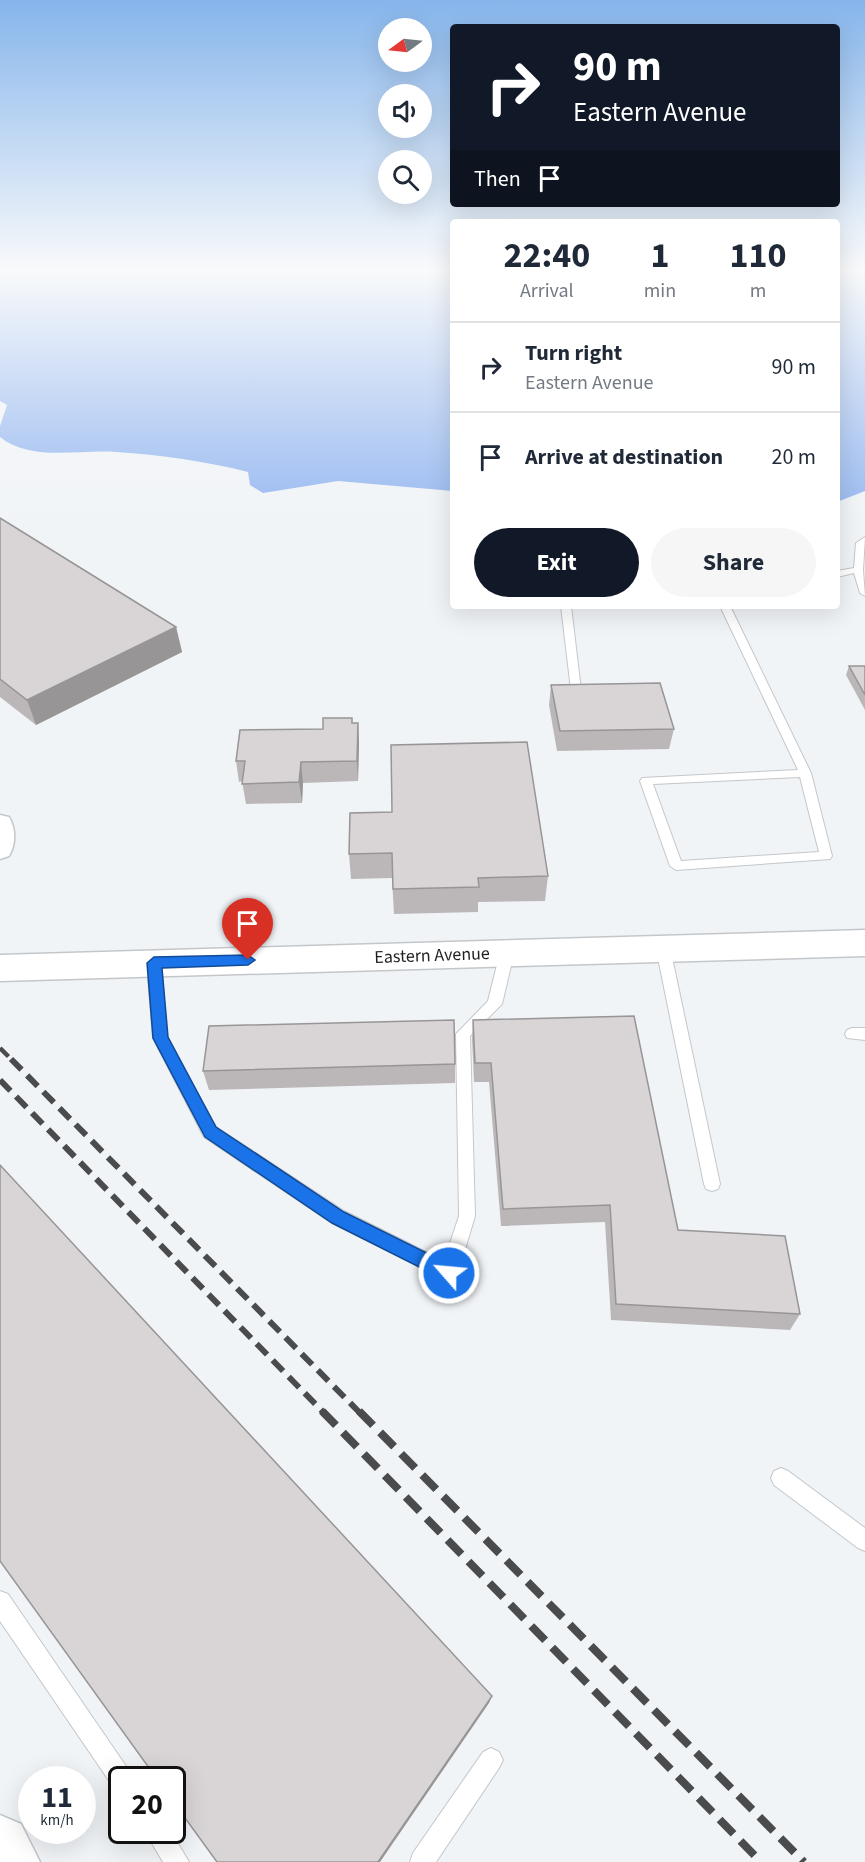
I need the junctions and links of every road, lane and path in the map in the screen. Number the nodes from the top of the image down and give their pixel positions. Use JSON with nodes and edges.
{"nodes":[{"id":1,"x":865,"y":540,"type":"edge"},
{"id":2,"x":858,"y":570,"type":"junction"},
{"id":3,"x":840,"y":573,"type":"edge"},
{"id":4,"x":865,"y":592,"type":"edge"},
{"id":5,"x":566,"y":609,"type":"edge"},
{"id":6,"x":726,"y":609,"type":"edge"},
{"id":7,"x":576,"y":690,"type":"edge"},
{"id":8,"x":805,"y":773,"type":"junction"},
{"id":9,"x":0,"y":823,"type":"edge"},
{"id":10,"x":0,"y":850,"type":"edge"},
{"id":11,"x":865,"y":942,"type":"edge"},
{"id":12,"x":663,"y":948,"type":"junction"},
{"id":13,"x":507,"y":953,"type":"junction"},
{"id":14,"x":154,"y":963,"type":"junction"},
{"id":15,"x":0,"y":968,"type":"edge"},
{"id":16,"x":712,"y":1184,"type":"dead end"},
{"id":17,"x":781,"y":1478,"type":"dead end"},
{"id":18,"x":865,"y":1541,"type":"edge"},
{"id":19,"x":0,"y":1602,"type":"edge"},
{"id":20,"x":491,"y":1760,"type":"dead end"},
{"id":21,"x":112,"y":1766,"type":"edge"},
{"id":22,"x":165,"y":1844,"type":"edge"},
{"id":23,"x":0,"y":1845,"type":"edge"},
{"id":24,"x":10,"y":1862,"type":"edge"},
{"id":25,"x":177,"y":1862,"type":"edge"},
{"id":26,"x":422,"y":1862,"type":"edge"}],
"edges":[{"from":1,"to":2,"type":"lane"},
{"from":2,"to":3,"type":"lane"},
{"from":2,"to":4,"type":"lane"},
{"from":5,"to":7,"type":"lane"},
{"from":6,"to":8,"type":"lane"},
{"from":8,"to":8,"type":"lane"},
{"from":9,"to":10,"type":"street"},
{"from":11,"to":12,"type":"main road","name":"Eastern Avenue"},
{"from":12,"to":13,"type":"main road","name":"Eastern Avenue"},
{"from":12,"to":16,"type":"lane"},
{"from":13,"to":14,"type":"main road","name":"Eastern Avenue"},
{"from":13,"to":14,"type":"lane"},
{"from":14,"to":15,"type":"main road","name":"Eastern Avenue"},
{"from":17,"to":18,"type":"lane"},
{"from":19,"to":21,"type":"lane"},
{"from":20,"to":26,"type":"lane"},
{"from":22,"to":25,"type":"lane"},
{"from":23,"to":24,"type":"main road"}]}
